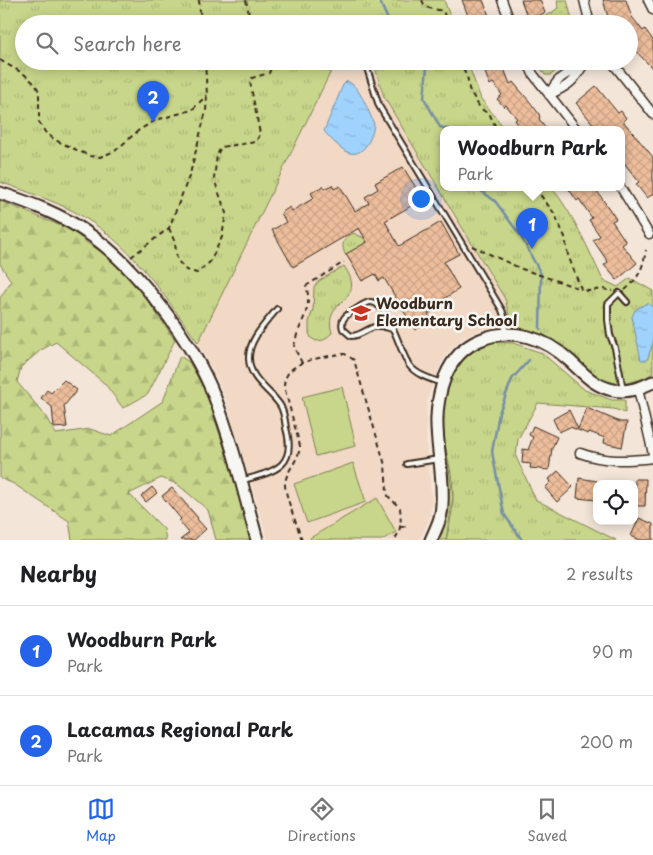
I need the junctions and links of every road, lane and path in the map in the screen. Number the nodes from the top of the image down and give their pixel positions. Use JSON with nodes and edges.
{"nodes":[{"id":1,"x":199,"y":0,"type":"edge"},
{"id":2,"x":246,"y":0,"type":"edge"},
{"id":3,"x":422,"y":0,"type":"edge"},
{"id":4,"x":502,"y":0,"type":"edge"},
{"id":5,"x":584,"y":0,"type":"edge"},
{"id":6,"x":648,"y":0,"type":"edge"},
{"id":7,"x":653,"y":10,"type":"edge"},
{"id":8,"x":200,"y":15,"type":"edge"},
{"id":9,"x":249,"y":15,"type":"edge"},
{"id":10,"x":445,"y":15,"type":"edge"},
{"id":11,"x":508,"y":15,"type":"edge"},
{"id":12,"x":588,"y":15,"type":"edge"},
{"id":13,"x":0,"y":60,"type":"edge"},
{"id":14,"x":15,"y":69,"type":"edge"},
{"id":15,"x":17,"y":70,"type":"edge"},
{"id":16,"x":205,"y":70,"type":"edge"},
{"id":17,"x":270,"y":70,"type":"edge"},
{"id":18,"x":368,"y":70,"type":"edge"},
{"id":19,"x":463,"y":70,"type":"edge"},
{"id":20,"x":531,"y":70,"type":"edge"},
{"id":21,"x":580,"y":70,"type":"edge"},
{"id":22,"x":618,"y":70,"type":"edge"},
{"id":23,"x":207,"y":95,"type":"junction"},
{"id":24,"x":549,"y":95,"type":"junction"},
{"id":25,"x":653,"y":114,"type":"edge"},
{"id":26,"x":495,"y":126,"type":"edge"},
{"id":27,"x":574,"y":126,"type":"edge"},
{"id":28,"x":537,"y":191,"type":"edge"},
{"id":29,"x":622,"y":191,"type":"edge"},
{"id":30,"x":0,"y":192,"type":"edge"},
{"id":31,"x":169,"y":228,"type":"junction"},
{"id":32,"x":649,"y":234,"type":"dead end"},
{"id":33,"x":462,"y":242,"type":"junction"},
{"id":34,"x":646,"y":250,"type":"dead end"},
{"id":35,"x":123,"y":262,"type":"junction"},
{"id":36,"x":344,"y":262,"type":"dead end"},
{"id":37,"x":581,"y":289,"type":"junction"},
{"id":38,"x":619,"y":293,"type":"junction"},
{"id":39,"x":627,"y":302,"type":"dead end"},
{"id":40,"x":277,"y":309,"type":"dead end"},
{"id":41,"x":392,"y":329,"type":"junction"},
{"id":42,"x":505,"y":333,"type":"junction"},
{"id":43,"x":302,"y":363,"type":"junction"},
{"id":44,"x":653,"y":382,"type":"edge"},
{"id":45,"x":443,"y":384,"type":"junction"},
{"id":46,"x":638,"y":389,"type":"junction"},
{"id":47,"x":623,"y":391,"type":"junction"},
{"id":48,"x":580,"y":453,"type":"dead end"},
{"id":49,"x":653,"y":454,"type":"edge"},
{"id":50,"x":439,"y":458,"type":"junction"},
{"id":51,"x":653,"y":458,"type":"edge"},
{"id":52,"x":407,"y":464,"type":"dead end"},
{"id":53,"x":240,"y":482,"type":"junction"},
{"id":54,"x":408,"y":524,"type":"dead end"},
{"id":55,"x":401,"y":526,"type":"junction"},
{"id":56,"x":257,"y":540,"type":"edge"},
{"id":57,"x":302,"y":540,"type":"edge"},
{"id":58,"x":394,"y":540,"type":"edge"},
{"id":59,"x":430,"y":540,"type":"edge"}],
"edges":[{"from":1,"to":8,"type":"path"},
{"from":2,"to":9,"type":"path"},
{"from":3,"to":10,"type":"path"},
{"from":4,"to":11,"type":"street"},
{"from":5,"to":12,"type":"street"},
{"from":6,"to":7,"type":"street"},
{"from":13,"to":14,"type":"path"},
{"from":15,"to":23,"type":"path"},
{"from":16,"to":23,"type":"path"},
{"from":17,"to":31,"type":"path"},
{"from":18,"to":33,"type":"lane"},
{"from":19,"to":26,"type":"path"},
{"from":20,"to":24,"type":"street"},
{"from":21,"to":24,"type":"street"},
{"from":22,"to":25,"type":"street"},
{"from":23,"to":31,"type":"path"},
{"from":24,"to":27,"type":"street"},
{"from":28,"to":37,"type":"path"},
{"from":29,"to":32,"type":"street"},
{"from":30,"to":35,"type":"street"},
{"from":31,"to":35,"type":"path"},
{"from":33,"to":37,"type":"path"},
{"from":33,"to":42,"type":"lane"},
{"from":34,"to":38,"type":"path"},
{"from":35,"to":53,"type":"street"},
{"from":36,"to":43,"type":"path"},
{"from":37,"to":38,"type":"path"},
{"from":38,"to":39,"type":"lane"},
{"from":38,"to":47,"type":"lane"},
{"from":40,"to":53,"type":"lane"},
{"from":41,"to":41,"type":"lane"},
{"from":41,"to":45,"type":"lane"},
{"from":42,"to":45,"type":"street"},
{"from":42,"to":47,"type":"street"},
{"from":43,"to":55,"type":"path"},
{"from":43,"to":57,"type":"path"},
{"from":44,"to":46,"type":"street"},
{"from":45,"to":50,"type":"street"},
{"from":46,"to":47,"type":"street"},
{"from":46,"to":49,"type":"street"},
{"from":48,"to":51,"type":"street"},
{"from":50,"to":52,"type":"lane"},
{"from":50,"to":59,"type":"street"},
{"from":53,"to":56,"type":"street"},
{"from":54,"to":55,"type":"path"},
{"from":55,"to":58,"type":"path"}]}
